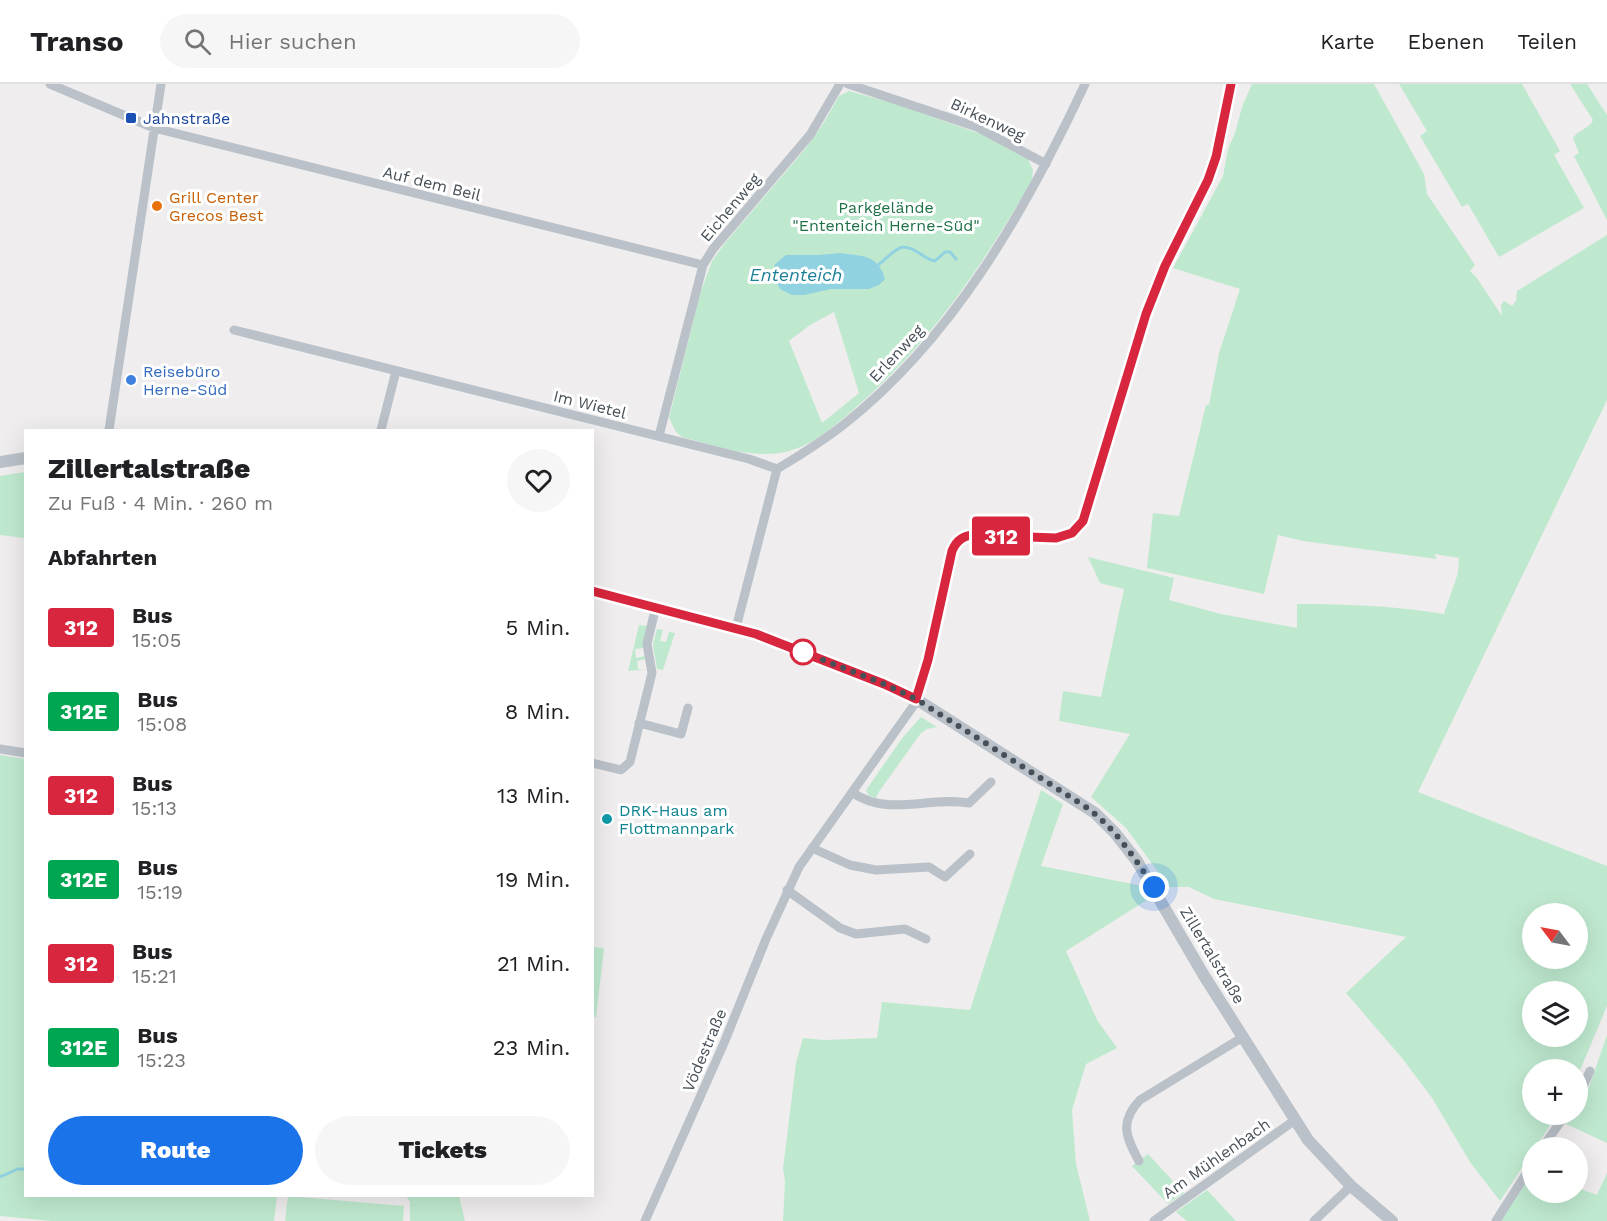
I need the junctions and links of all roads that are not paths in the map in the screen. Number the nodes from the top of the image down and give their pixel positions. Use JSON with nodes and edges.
{"nodes":[{"id":1,"x":50,"y":84,"type":"edge"},
{"id":2,"x":160,"y":84,"type":"edge"},
{"id":3,"x":840,"y":84,"type":"edge"},
{"id":4,"x":848,"y":84,"type":"edge"},
{"id":5,"x":1085,"y":84,"type":"edge"},
{"id":6,"x":1231,"y":84,"type":"edge"},
{"id":7,"x":154,"y":128,"type":"junction"},
{"id":8,"x":1046,"y":164,"type":"junction"},
{"id":9,"x":702,"y":265,"type":"junction"},
{"id":10,"x":234,"y":330,"type":"dead end"},
{"id":11,"x":396,"y":371,"type":"junction"},
{"id":12,"x":110,"y":429,"type":"edge"},
{"id":13,"x":381,"y":429,"type":"edge"},
{"id":14,"x":659,"y":436,"type":"junction"},
{"id":15,"x":24,"y":458,"type":"edge"},
{"id":16,"x":0,"y":462,"type":"edge"},
{"id":17,"x":777,"y":469,"type":"junction"},
{"id":18,"x":594,"y":591,"type":"edge"},
{"id":19,"x":656,"y":606,"type":"junction"},
{"id":20,"x":736,"y":628,"type":"junction"},
{"id":21,"x":916,"y":699,"type":"junction"},
{"id":22,"x":688,"y":708,"type":"dead end"},
{"id":23,"x":639,"y":723,"type":"junction"},
{"id":24,"x":0,"y":749,"type":"edge"},
{"id":25,"x":24,"y":753,"type":"edge"},
{"id":26,"x":594,"y":764,"type":"edge"},
{"id":27,"x":991,"y":782,"type":"dead end"},
{"id":28,"x":853,"y":793,"type":"junction"},
{"id":29,"x":812,"y":848,"type":"junction"},
{"id":30,"x":970,"y":854,"type":"dead end"},
{"id":31,"x":787,"y":890,"type":"junction"},
{"id":32,"x":926,"y":939,"type":"dead end"},
{"id":33,"x":1244,"y":1038,"type":"junction"},
{"id":34,"x":1590,"y":1071,"type":"dead end"},
{"id":35,"x":1588,"y":1075,"type":"edge"},
{"id":36,"x":1295,"y":1120,"type":"junction"},
{"id":37,"x":1139,"y":1161,"type":"dead end"},
{"id":38,"x":1522,"y":1180,"type":"edge"},
{"id":39,"x":1351,"y":1186,"type":"junction"},
{"id":40,"x":645,"y":1221,"type":"edge"},
{"id":41,"x":1154,"y":1221,"type":"edge"},
{"id":42,"x":1314,"y":1221,"type":"edge"},
{"id":43,"x":1392,"y":1221,"type":"edge"},
{"id":44,"x":1496,"y":1221,"type":"edge"}],
"edges":[{"from":1,"to":7,"type":"street","name":"Auf dem Beil"},
{"from":2,"to":7,"type":"street"},
{"from":3,"to":9,"type":"street","name":"Eichenweg"},
{"from":4,"to":8,"type":"street","name":"Birkenweg"},
{"from":5,"to":8,"type":"street","name":"Erlenweg"},
{"from":6,"to":21,"type":"street","name":"Vödestraße"},
{"from":7,"to":9,"type":"street","name":"Auf dem Beil"},
{"from":7,"to":12,"type":"street"},
{"from":8,"to":17,"type":"street","name":"Erlenweg"},
{"from":9,"to":14,"type":"street","name":"Eichenweg"},
{"from":10,"to":11,"type":"street","name":"Im Wietel"},
{"from":11,"to":13,"type":"street"},
{"from":11,"to":14,"type":"street","name":"Im Wietel"},
{"from":14,"to":17,"type":"street","name":"Im Wietel"},
{"from":15,"to":16,"type":"street"},
{"from":17,"to":20,"type":"street"},
{"from":18,"to":19,"type":"street","name":"Zillertalstraße"},
{"from":19,"to":20,"type":"street","name":"Zillertalstraße"},
{"from":19,"to":23,"type":"street"},
{"from":20,"to":21,"type":"street","name":"Zillertalstraße"},
{"from":21,"to":28,"type":"street","name":"Vödestraße"},
{"from":21,"to":33,"type":"street","name":"Zillertalstraße"},
{"from":22,"to":23,"type":"street"},
{"from":23,"to":26,"type":"street"},
{"from":24,"to":25,"type":"street"},
{"from":27,"to":28,"type":"street"},
{"from":28,"to":29,"type":"street","name":"Vödestraße"},
{"from":29,"to":30,"type":"street"},
{"from":29,"to":31,"type":"street","name":"Vödestraße"},
{"from":31,"to":32,"type":"street"},
{"from":31,"to":40,"type":"street","name":"Vödestraße"},
{"from":33,"to":36,"type":"street","name":"Zillertalstraße"},
{"from":33,"to":37,"type":"street"},
{"from":34,"to":35,"type":"street"},
{"from":36,"to":39,"type":"street","name":"Zillertalstraße"},
{"from":36,"to":41,"type":"street","name":"Am Mühlenbach"},
{"from":38,"to":44,"type":"street"},
{"from":39,"to":42,"type":"street"},
{"from":39,"to":43,"type":"street","name":"Zillertalstraße"}]}
